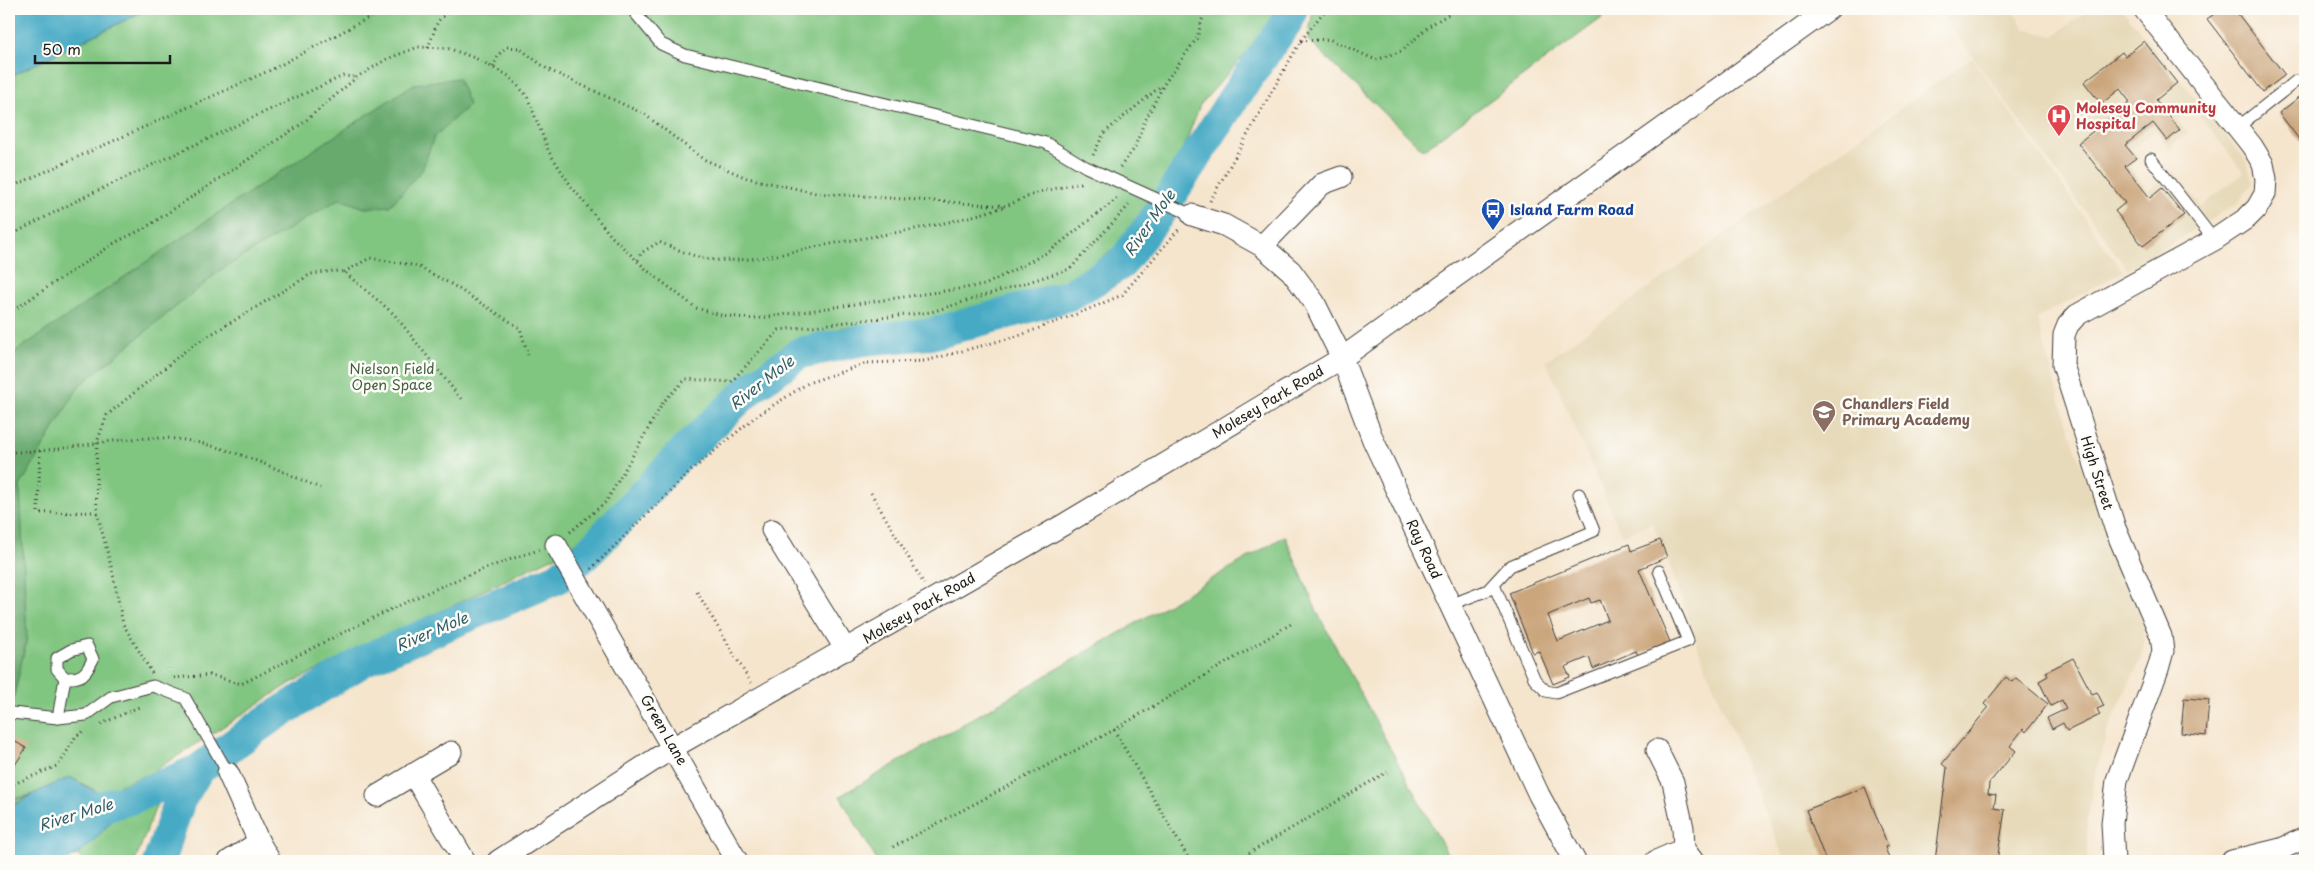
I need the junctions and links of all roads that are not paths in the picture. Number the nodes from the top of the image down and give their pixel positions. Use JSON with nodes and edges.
{"nodes":[{"id":1,"x":632,"y":9,"type":"edge"},
{"id":2,"x":1829,"y":9,"type":"edge"},
{"id":3,"x":2144,"y":9,"type":"edge"},
{"id":4,"x":2296,"y":81,"type":"dead end"},
{"id":5,"x":2238,"y":127,"type":"junction"},
{"id":6,"x":2151,"y":159,"type":"dead end"},
{"id":7,"x":1342,"y":177,"type":"dead end"},
{"id":8,"x":1196,"y":217,"type":"joint"},
{"id":9,"x":2214,"y":240,"type":"junction"},
{"id":10,"x":1262,"y":246,"type":"junction"},
{"id":11,"x":1342,"y":358,"type":"junction"},
{"id":12,"x":1579,"y":494,"type":"dead end"},
{"id":13,"x":772,"y":530,"type":"dead end"},
{"id":14,"x":558,"y":550,"type":"road end"},
{"id":15,"x":1659,"y":571,"type":"dead end"},
{"id":16,"x":1494,"y":585,"type":"junction"},
{"id":17,"x":1450,"y":606,"type":"junction"},
{"id":18,"x":846,"y":650,"type":"junction"},
{"id":19,"x":65,"y":678,"type":"dead end"},
{"id":20,"x":9,"y":716,"type":"edge"},
{"id":21,"x":58,"y":718,"type":"junction"},
{"id":22,"x":674,"y":747,"type":"junction"},
{"id":23,"x":1657,"y":750,"type":"dead end"},
{"id":24,"x":451,"y":752,"type":"dead end"},
{"id":25,"x":228,"y":773,"type":"joint"},
{"id":26,"x":413,"y":774,"type":"junction"},
{"id":27,"x":377,"y":796,"type":"dead end"},
{"id":28,"x":2305,"y":838,"type":"edge"},
{"id":29,"x":259,"y":842,"type":"junction"},
{"id":30,"x":1688,"y":855,"type":"edge"},
{"id":31,"x":2283,"y":855,"type":"edge"},
{"id":32,"x":229,"y":861,"type":"edge"},
{"id":33,"x":270,"y":861,"type":"edge"},
{"id":34,"x":465,"y":861,"type":"edge"},
{"id":35,"x":498,"y":861,"type":"edge"},
{"id":36,"x":738,"y":861,"type":"edge"},
{"id":37,"x":1575,"y":861,"type":"edge"},
{"id":38,"x":1656,"y":861,"type":"edge"},
{"id":39,"x":2114,"y":861,"type":"edge"},
{"id":40,"x":2232,"y":861,"type":"edge"}],
"edges":[{"from":1,"to":8,"type":"lane"},
{"from":2,"to":11,"type":"street"},
{"from":3,"to":5,"type":"street"},
{"from":4,"to":5,"type":"lane"},
{"from":5,"to":9,"type":"street","name":"High Street"},
{"from":6,"to":9,"type":"lane"},
{"from":7,"to":10,"type":"street"},
{"from":8,"to":10,"type":"street","name":"Ray Road"},
{"from":9,"to":39,"type":"street","name":"High Street"},
{"from":10,"to":11,"type":"street","name":"Ray Road"},
{"from":11,"to":17,"type":"street","name":"Ray Road"},
{"from":11,"to":18,"type":"street","name":"Molesey Park Road"},
{"from":12,"to":16,"type":"lane"},
{"from":13,"to":18,"type":"street"},
{"from":14,"to":22,"type":"street","name":"Green Lane"},
{"from":15,"to":16,"type":"lane"},
{"from":16,"to":17,"type":"lane"},
{"from":17,"to":37,"type":"street","name":"Ray Road"},
{"from":18,"to":22,"type":"street","name":"Molesey Park Road"},
{"from":19,"to":21,"type":"lane"},
{"from":20,"to":21,"type":"lane"},
{"from":21,"to":25,"type":"lane"},
{"from":22,"to":35,"type":"street","name":"Molesey Park Road"},
{"from":22,"to":36,"type":"street","name":"Green Lane"},
{"from":23,"to":30,"type":"street"},
{"from":24,"to":26,"type":"street"},
{"from":25,"to":29,"type":"street"},
{"from":26,"to":27,"type":"street"},
{"from":26,"to":34,"type":"street"},
{"from":28,"to":31,"type":"street"},
{"from":29,"to":32,"type":"street"},
{"from":29,"to":33,"type":"street"},
{"from":30,"to":38,"type":"street"},
{"from":31,"to":40,"type":"street"}]}
